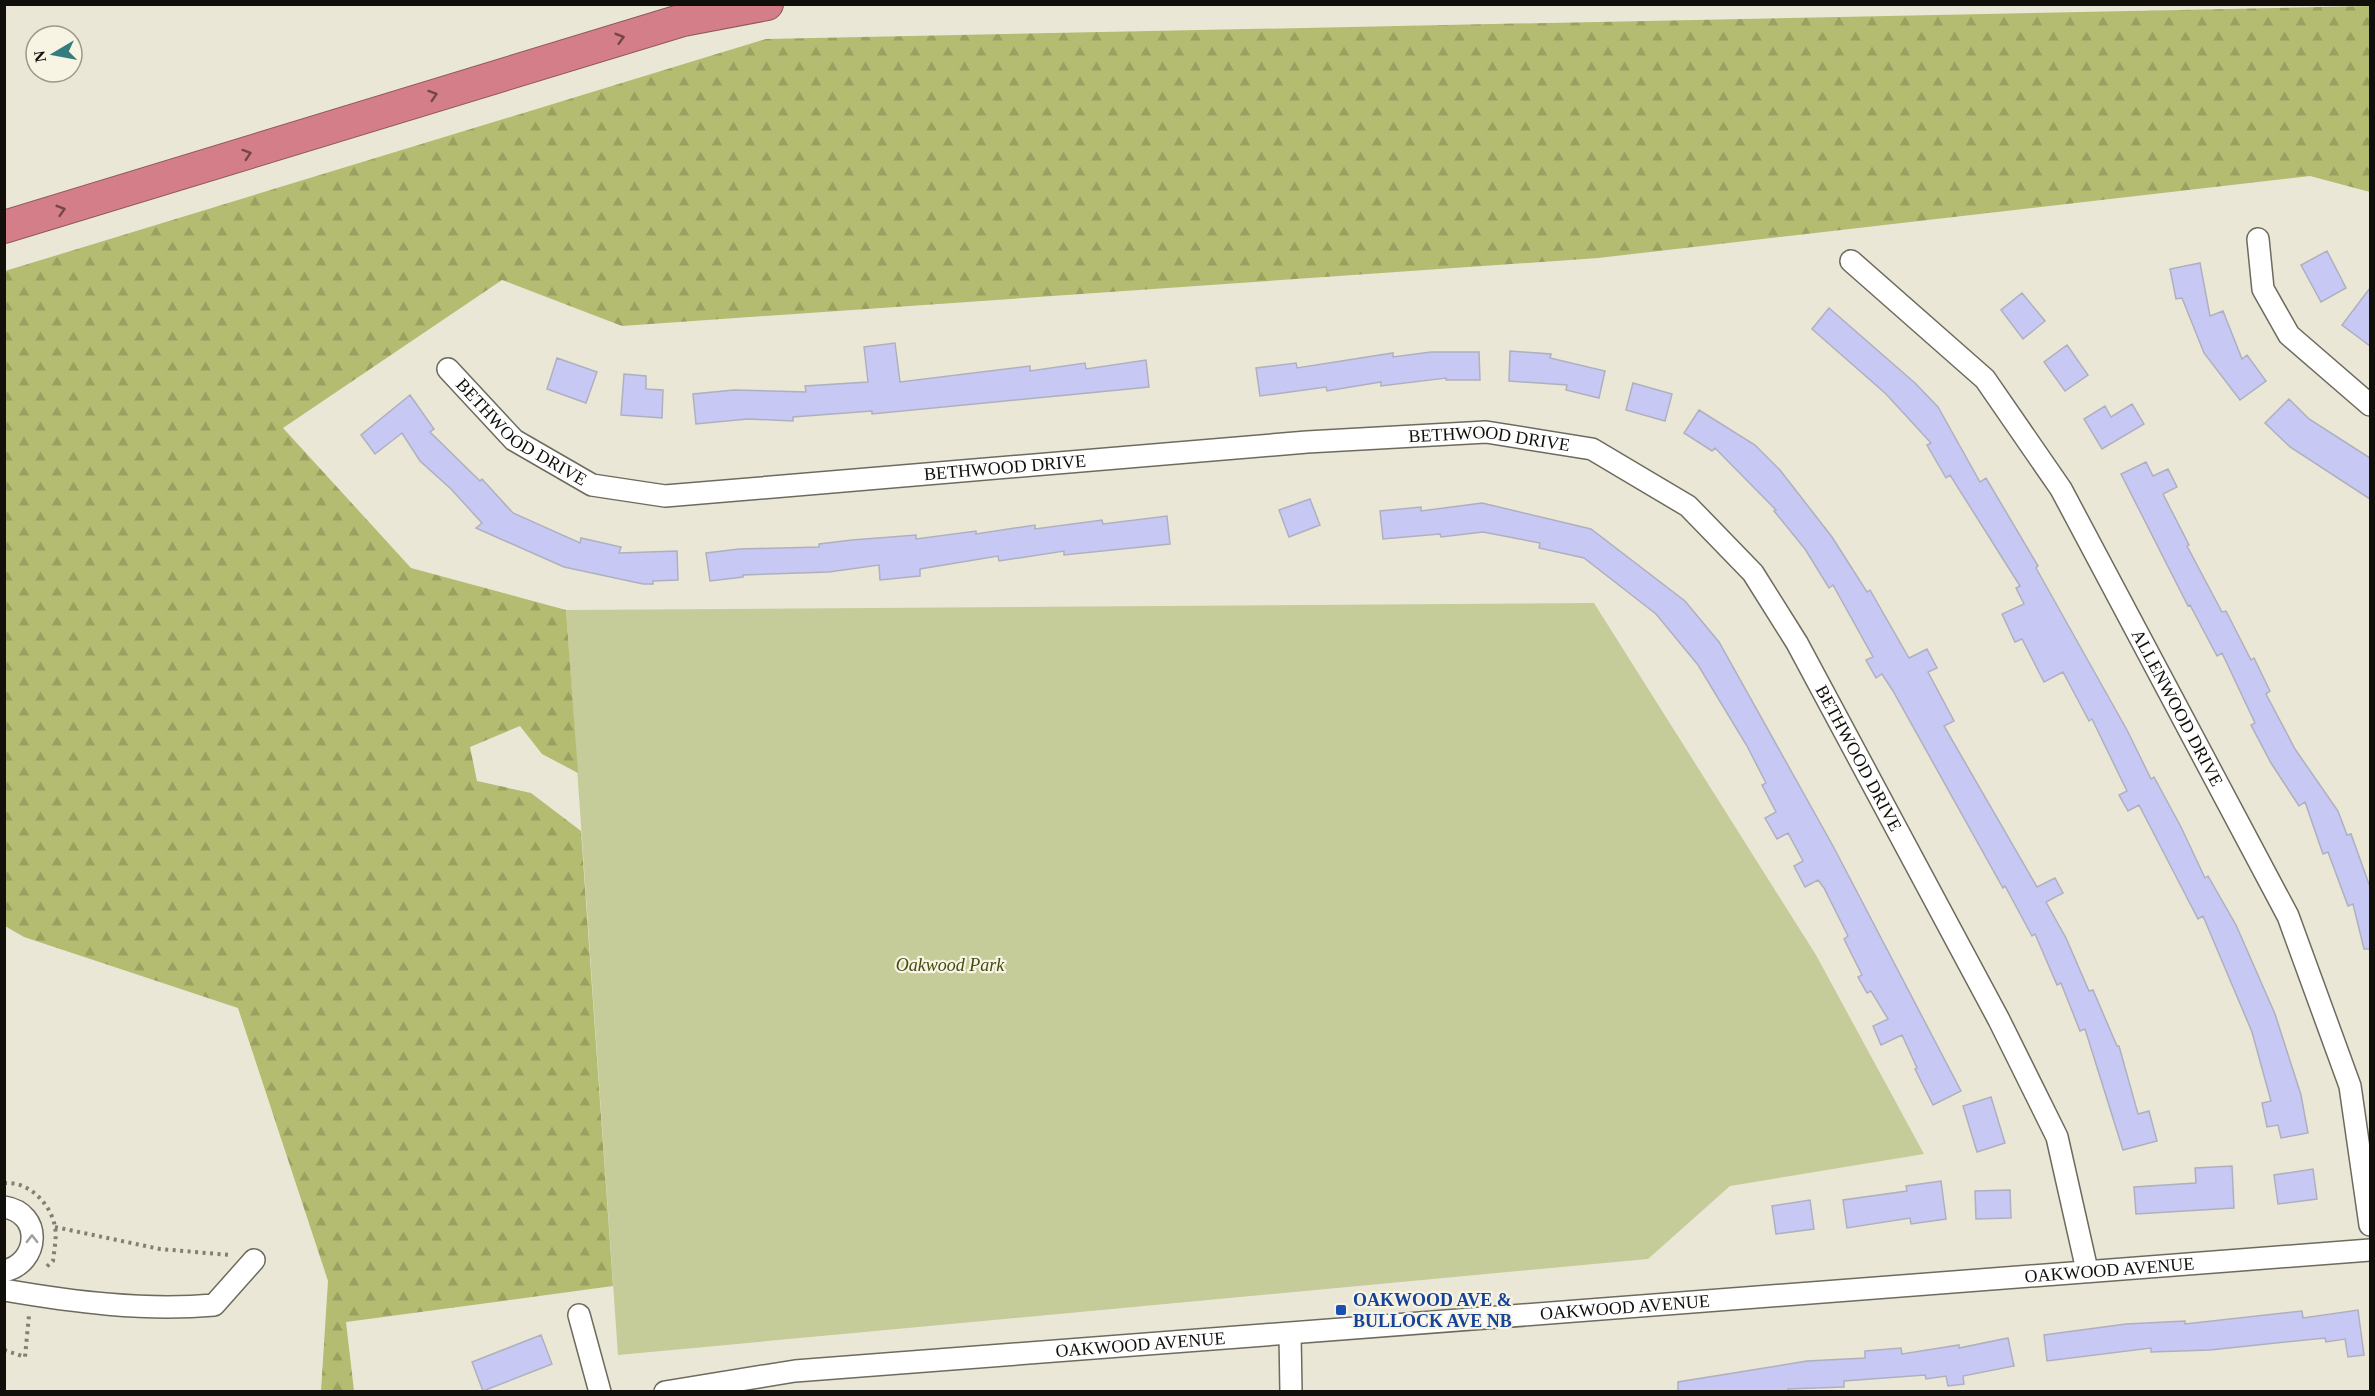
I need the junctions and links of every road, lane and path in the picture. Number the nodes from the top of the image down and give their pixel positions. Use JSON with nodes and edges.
{"nodes":[{"id":1,"x":767,"y":4,"type":"edge"},
{"id":2,"x":4,"y":227,"type":"edge"},
{"id":3,"x":2259,"y":239,"type":"dead end"},
{"id":4,"x":1851,"y":261,"type":"dead end"},
{"id":5,"x":448,"y":369,"type":"dead end"},
{"id":6,"x":2370,"y":405,"type":"edge"},
{"id":7,"x":4,"y":1208,"type":"edge"},
{"id":8,"x":2370,"y":1226,"type":"edge"},
{"id":9,"x":55,"y":1227,"type":"dead end"},
{"id":10,"x":2370,"y":1250,"type":"edge"},
{"id":11,"x":230,"y":1255,"type":"dead end"},
{"id":12,"x":254,"y":1260,"type":"dead end"},
{"id":13,"x":2087,"y":1270,"type":"junction"},
{"id":14,"x":4,"y":1271,"type":"edge"},
{"id":15,"x":4,"y":1290,"type":"edge"},
{"id":16,"x":29,"y":1315,"type":"dead end"},
{"id":17,"x":579,"y":1316,"type":"dead end"},
{"id":18,"x":1290,"y":1334,"type":"junction"},
{"id":19,"x":4,"y":1350,"type":"edge"},
{"id":20,"x":600,"y":1392,"type":"edge"},
{"id":21,"x":665,"y":1392,"type":"edge"},
{"id":22,"x":1291,"y":1392,"type":"edge"}],
"edges":[{"from":2,"to":1,"type":"highway","one_way":true},
{"from":3,"to":6,"type":"street"},
{"from":4,"to":8,"type":"street","name":"ALLENWOOD DRIVE"},
{"from":5,"to":13,"type":"street","name":"BETHWOOD DRIVE"},
{"from":14,"to":7,"type":"street","one_way":true},
{"from":9,"to":11,"type":"path"},
{"from":10,"to":13,"type":"street","name":"OAKWOOD AVENUE"},
{"from":12,"to":15,"type":"street"},
{"from":13,"to":18,"type":"street","name":"OAKWOOD AVENUE"},
{"from":16,"to":19,"type":"path"},
{"from":17,"to":20,"type":"street"},
{"from":18,"to":21,"type":"street","name":"OAKWOOD AVENUE"},
{"from":18,"to":22,"type":"street"}]}
